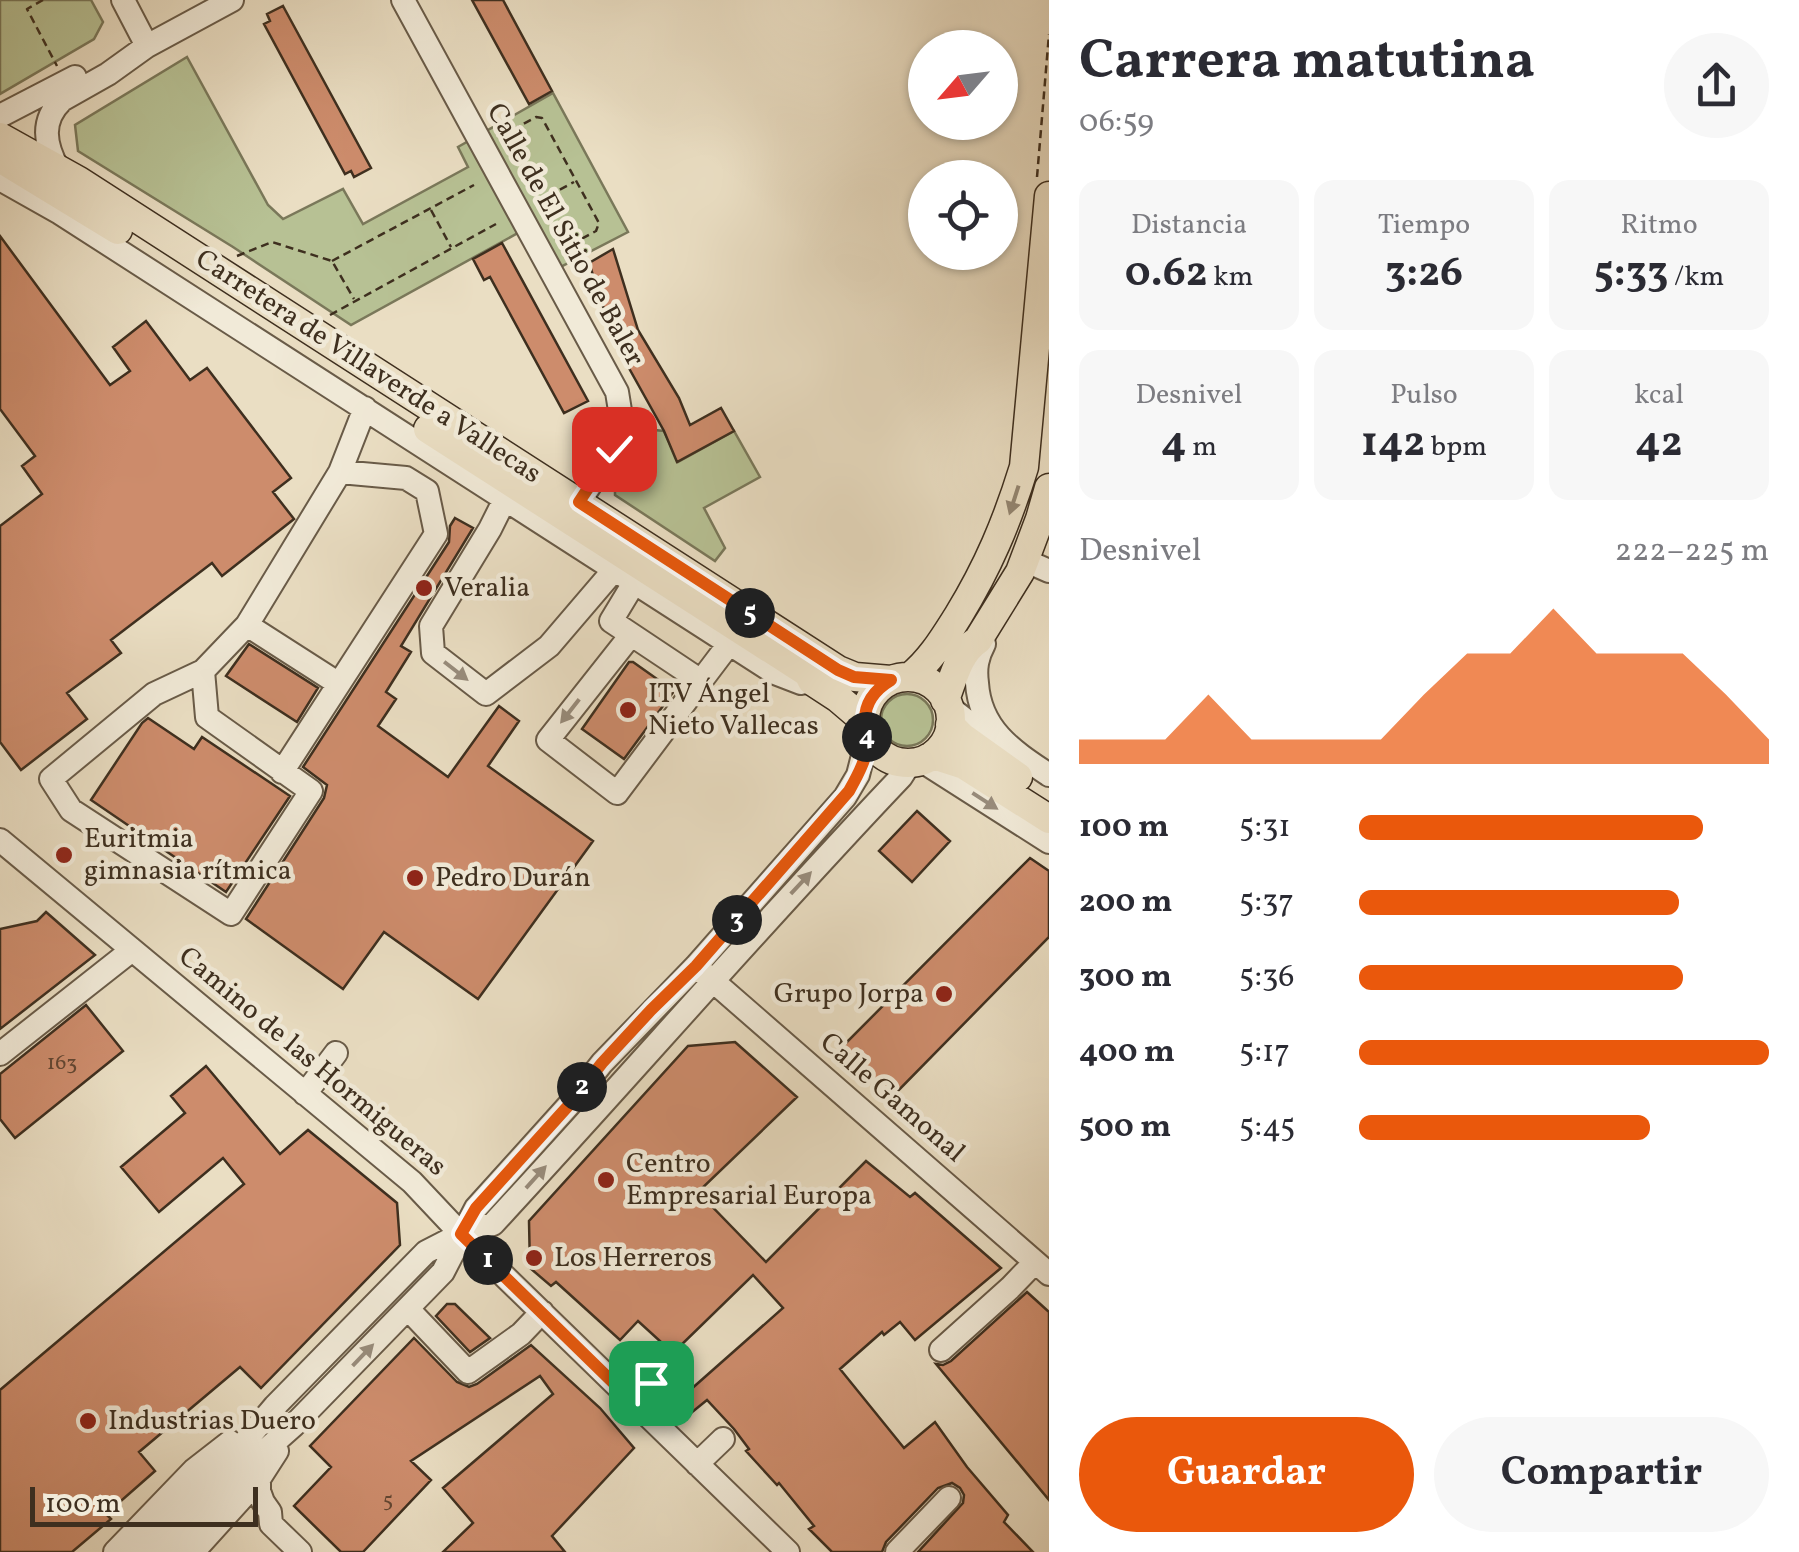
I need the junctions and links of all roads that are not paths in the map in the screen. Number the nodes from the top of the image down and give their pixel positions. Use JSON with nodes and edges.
{"nodes":[{"id":1,"x":122,"y":0,"type":"edge"},
{"id":2,"x":232,"y":0,"type":"edge"},
{"id":3,"x":403,"y":0,"type":"edge"},
{"id":4,"x":147,"y":46,"type":"junction"},
{"id":5,"x":0,"y":116,"type":"edge"},
{"id":6,"x":0,"y":136,"type":"edge"},
{"id":7,"x":0,"y":158,"type":"edge"},
{"id":8,"x":58,"y":169,"type":"junction"},
{"id":9,"x":0,"y":179,"type":"edge"},
{"id":10,"x":1042,"y":192,"type":"edge"},
{"id":11,"x":365,"y":408,"type":"junction"},
{"id":12,"x":340,"y":472,"type":"junction"},
{"id":13,"x":1049,"y":488,"type":"edge"},
{"id":14,"x":506,"y":499,"type":"junction"},
{"id":15,"x":579,"y":502,"type":"junction"},
{"id":16,"x":1040,"y":542,"type":"edge"},
{"id":17,"x":624,"y":576,"type":"junction"},
{"id":18,"x":247,"y":624,"type":"junction"},
{"id":19,"x":631,"y":635,"type":"junction"},
{"id":20,"x":729,"y":644,"type":"junction"},
{"id":21,"x":984,"y":644,"type":"dead end"},
{"id":22,"x":203,"y":670,"type":"junction"},
{"id":23,"x":901,"y":679,"type":"junction"},
{"id":24,"x":812,"y":680,"type":"junction"},
{"id":25,"x":701,"y":681,"type":"junction"},
{"id":26,"x":339,"y":684,"type":"junction"},
{"id":27,"x":948,"y":710,"type":"junction"},
{"id":28,"x":866,"y":728,"type":"junction"},
{"id":29,"x":1009,"y":748,"type":"junction"},
{"id":30,"x":922,"y":759,"type":"junction"},
{"id":31,"x":282,"y":772,"type":"junction"},
{"id":32,"x":1048,"y":778,"type":"edge"},
{"id":33,"x":1049,"y":819,"type":"edge"},
{"id":34,"x":0,"y":840,"type":"edge"},
{"id":35,"x":1049,"y":842,"type":"edge"},
{"id":36,"x":132,"y":950,"type":"junction"},
{"id":37,"x":704,"y":974,"type":"junction"},
{"id":38,"x":336,"y":1053,"type":"dead end"},
{"id":39,"x":0,"y":1054,"type":"edge"},
{"id":40,"x":305,"y":1094,"type":"junction"},
{"id":41,"x":461,"y":1234,"type":"junction"},
{"id":42,"x":1042,"y":1268,"type":"edge"},
{"id":43,"x":408,"y":1310,"type":"junction"},
{"id":44,"x":542,"y":1312,"type":"junction"},
{"id":45,"x":941,"y":1350,"type":"dead end"},
{"id":46,"x":668,"y":1384,"type":"dead end"},
{"id":47,"x":632,"y":1401,"type":"junction"},
{"id":48,"x":275,"y":1406,"type":"junction"},
{"id":49,"x":294,"y":1425,"type":"junction"},
{"id":50,"x":723,"y":1439,"type":"dead end"},
{"id":51,"x":698,"y":1464,"type":"junction"},
{"id":52,"x":259,"y":1479,"type":"junction"},
{"id":53,"x":950,"y":1498,"type":"dead end"},
{"id":54,"x":224,"y":1518,"type":"junction"},
{"id":55,"x":271,"y":1524,"type":"junction"},
{"id":56,"x":115,"y":1552,"type":"edge"},
{"id":57,"x":141,"y":1552,"type":"edge"},
{"id":58,"x":166,"y":1552,"type":"edge"},
{"id":59,"x":193,"y":1552,"type":"edge"},
{"id":60,"x":300,"y":1552,"type":"edge"},
{"id":61,"x":788,"y":1552,"type":"edge"},
{"id":62,"x":896,"y":1552,"type":"edge"}],
"edges":[{"from":1,"to":4,"type":"street"},
{"from":2,"to":4,"type":"street"},
{"from":3,"to":15,"type":"street","name":"Calle de El Sitio de Baler"},
{"from":4,"to":5,"type":"street"},
{"from":4,"to":8,"type":"street"},
{"from":6,"to":8,"type":"main road","name":"Carretera de Villaverde a Vallecas"},
{"from":7,"to":24,"type":"main road","name":"Carretera de Villaverde a Vallecas"},
{"from":8,"to":15,"type":"main road","name":"Carretera de Villaverde a Vallecas"},
{"from":9,"to":11,"type":"street"},
{"from":10,"to":23,"type":"main road","one_way":true},
{"from":11,"to":12,"type":"street"},
{"from":11,"to":14,"type":"street"},
{"from":12,"to":18,"type":"street"},
{"from":12,"to":26,"type":"street"},
{"from":13,"to":16,"type":"main road"},
{"from":14,"to":17,"type":"street"},
{"from":14,"to":17,"type":"street","one_way":true},
{"from":15,"to":23,"type":"main road","name":"Carretera de Villaverde a Vallecas"},
{"from":16,"to":27,"type":"main road"},
{"from":17,"to":19,"type":"street"},
{"from":17,"to":20,"type":"street"},
{"from":18,"to":22,"type":"street"},
{"from":18,"to":26,"type":"street"},
{"from":19,"to":25,"type":"street"},
{"from":19,"to":25,"type":"street","one_way":true},
{"from":20,"to":24,"type":"street"},
{"from":20,"to":25,"type":"street"},
{"from":21,"to":29,"type":"street"},
{"from":22,"to":31,"type":"street"},
{"from":22,"to":31,"type":"street"},
{"from":23,"to":27,"type":"main road"},
{"from":23,"to":28,"type":"main road"},
{"from":24,"to":28,"type":"main road","name":"Carretera de Villaverde a Vallecas"},
{"from":26,"to":31,"type":"street"},
{"from":27,"to":29,"type":"street"},
{"from":27,"to":30,"type":"main road"},
{"from":27,"to":32,"type":"main road"},
{"from":28,"to":30,"type":"main road"},
{"from":28,"to":37,"type":"street"},
{"from":29,"to":32,"type":"street"},
{"from":30,"to":33,"type":"main road"},
{"from":30,"to":35,"type":"street","one_way":true},
{"from":37,"to":30,"type":"street","one_way":true},
{"from":34,"to":36,"type":"street","name":"Camino de las Hormigueras"},
{"from":36,"to":39,"type":"street"},
{"from":36,"to":40,"type":"street","name":"Camino de las Hormigueras"},
{"from":37,"to":41,"type":"street"},
{"from":37,"to":42,"type":"street","name":"Calle Gamonal"},
{"from":38,"to":40,"type":"street"},
{"from":40,"to":41,"type":"street","name":"Camino de las Hormigueras"},
{"from":41,"to":43,"type":"street"},
{"from":41,"to":44,"type":"street","name":"Camino de las Hormigueras"},
{"from":41,"to":48,"type":"street"},
{"from":42,"to":45,"type":"street"},
{"from":43,"to":44,"type":"street"},
{"from":49,"to":43,"type":"street","one_way":true},
{"from":44,"to":47,"type":"street","name":"Camino de las Hormigueras"},
{"from":46,"to":47,"type":"street"},
{"from":47,"to":51,"type":"street","name":"Camino de las Hormigueras"},
{"from":48,"to":56,"type":"street"},
{"from":48,"to":57,"type":"street"},
{"from":49,"to":52,"type":"street"},
{"from":49,"to":58,"type":"street"},
{"from":50,"to":51,"type":"street"},
{"from":51,"to":61,"type":"street","name":"Camino de las Hormigueras"},
{"from":52,"to":54,"type":"street"},
{"from":52,"to":55,"type":"street"},
{"from":53,"to":62,"type":"street"},
{"from":54,"to":55,"type":"street"},
{"from":54,"to":59,"type":"street"},
{"from":55,"to":60,"type":"street"}]}
